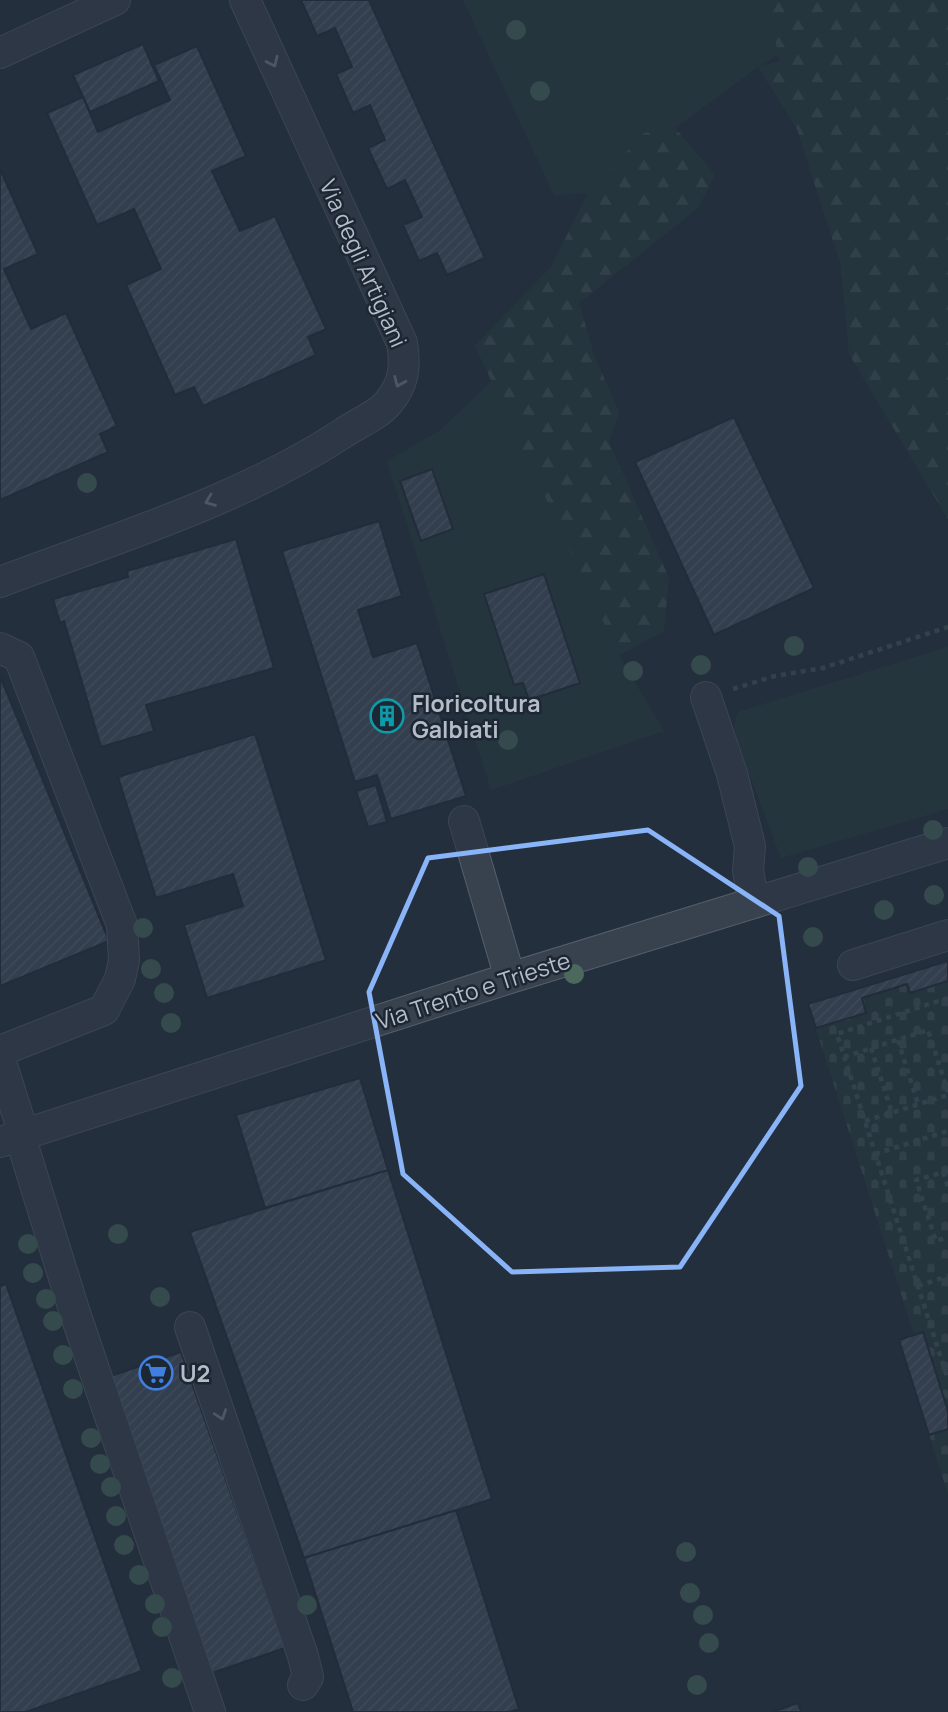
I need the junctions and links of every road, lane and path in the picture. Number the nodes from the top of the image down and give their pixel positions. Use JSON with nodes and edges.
{"nodes":[{"id":1,"x":116,"y":0,"type":"edge"},
{"id":2,"x":245,"y":0,"type":"edge"},
{"id":3,"x":74,"y":9,"type":"edge"},
{"id":4,"x":0,"y":53,"type":"edge"},
{"id":5,"x":0,"y":582,"type":"edge"},
{"id":6,"x":948,"y":627,"type":"edge"},
{"id":7,"x":0,"y":648,"type":"edge"},
{"id":8,"x":706,"y":697,"type":"joint"},
{"id":9,"x":464,"y":821,"type":"dead end"},
{"id":10,"x":948,"y":843,"type":"edge"},
{"id":11,"x":754,"y":903,"type":"junction"},
{"id":12,"x":948,"y":935,"type":"edge"},
{"id":13,"x":853,"y":965,"type":"dead end"},
{"id":14,"x":510,"y":978,"type":"junction"},
{"id":15,"x":948,"y":998,"type":"edge"},
{"id":16,"x":898,"y":1040,"type":"junction"},
{"id":17,"x":871,"y":1048,"type":"junction"},
{"id":18,"x":0,"y":1051,"type":"edge"},
{"id":19,"x":844,"y":1057,"type":"junction"},
{"id":20,"x":0,"y":1059,"type":"edge"},
{"id":21,"x":948,"y":1093,"type":"edge"},
{"id":22,"x":918,"y":1104,"type":"junction"},
{"id":23,"x":892,"y":1112,"type":"junction"},
{"id":24,"x":865,"y":1121,"type":"junction"},
{"id":25,"x":948,"y":1130,"type":"edge"},
{"id":26,"x":14,"y":1138,"type":"edge"},
{"id":27,"x":875,"y":1154,"type":"junction"},
{"id":28,"x":946,"y":1171,"type":"edge"},
{"id":29,"x":948,"y":1186,"type":"edge"},
{"id":30,"x":948,"y":1237,"type":"edge"},
{"id":31,"x":948,"y":1276,"type":"edge"},
{"id":32,"x":918,"y":1286,"type":"junction"},
{"id":33,"x":190,"y":1328,"type":"dead end"},
{"id":34,"x":948,"y":1380,"type":"edge"},
{"id":35,"x":303,"y":1685,"type":"dead end"},
{"id":36,"x":210,"y":1712,"type":"edge"}],
"edges":[{"from":1,"to":3,"type":"street"},
{"from":2,"to":5,"type":"street","name":"Via degli Artigiani","one_way":true},
{"from":3,"to":4,"type":"street"},
{"from":6,"to":8,"type":"path"},
{"from":7,"to":18,"type":"street"},
{"from":8,"to":11,"type":"street"},
{"from":9,"to":14,"type":"street"},
{"from":10,"to":11,"type":"street","name":"Via Trento e Trieste"},
{"from":11,"to":14,"type":"street","name":"Via Trento e Trieste"},
{"from":12,"to":13,"type":"street"},
{"from":14,"to":26,"type":"street","name":"Via Trento e Trieste"},
{"from":15,"to":19,"type":"path"},
{"from":16,"to":17,"type":"path"},
{"from":16,"to":21,"type":"path"},
{"from":16,"to":22,"type":"path"},
{"from":17,"to":19,"type":"path"},
{"from":17,"to":23,"type":"path"},
{"from":19,"to":24,"type":"path"},
{"from":20,"to":26,"type":"street"},
{"from":21,"to":22,"type":"path"},
{"from":22,"to":23,"type":"path"},
{"from":23,"to":24,"type":"path"},
{"from":24,"to":27,"type":"path"},
{"from":25,"to":27,"type":"path"},
{"from":26,"to":36,"type":"street"},
{"from":27,"to":32,"type":"path"},
{"from":28,"to":29,"type":"path"},
{"from":28,"to":30,"type":"path"},
{"from":31,"to":32,"type":"path"},
{"from":32,"to":34,"type":"path"},
{"from":33,"to":35,"type":"street","one_way":true}]}
